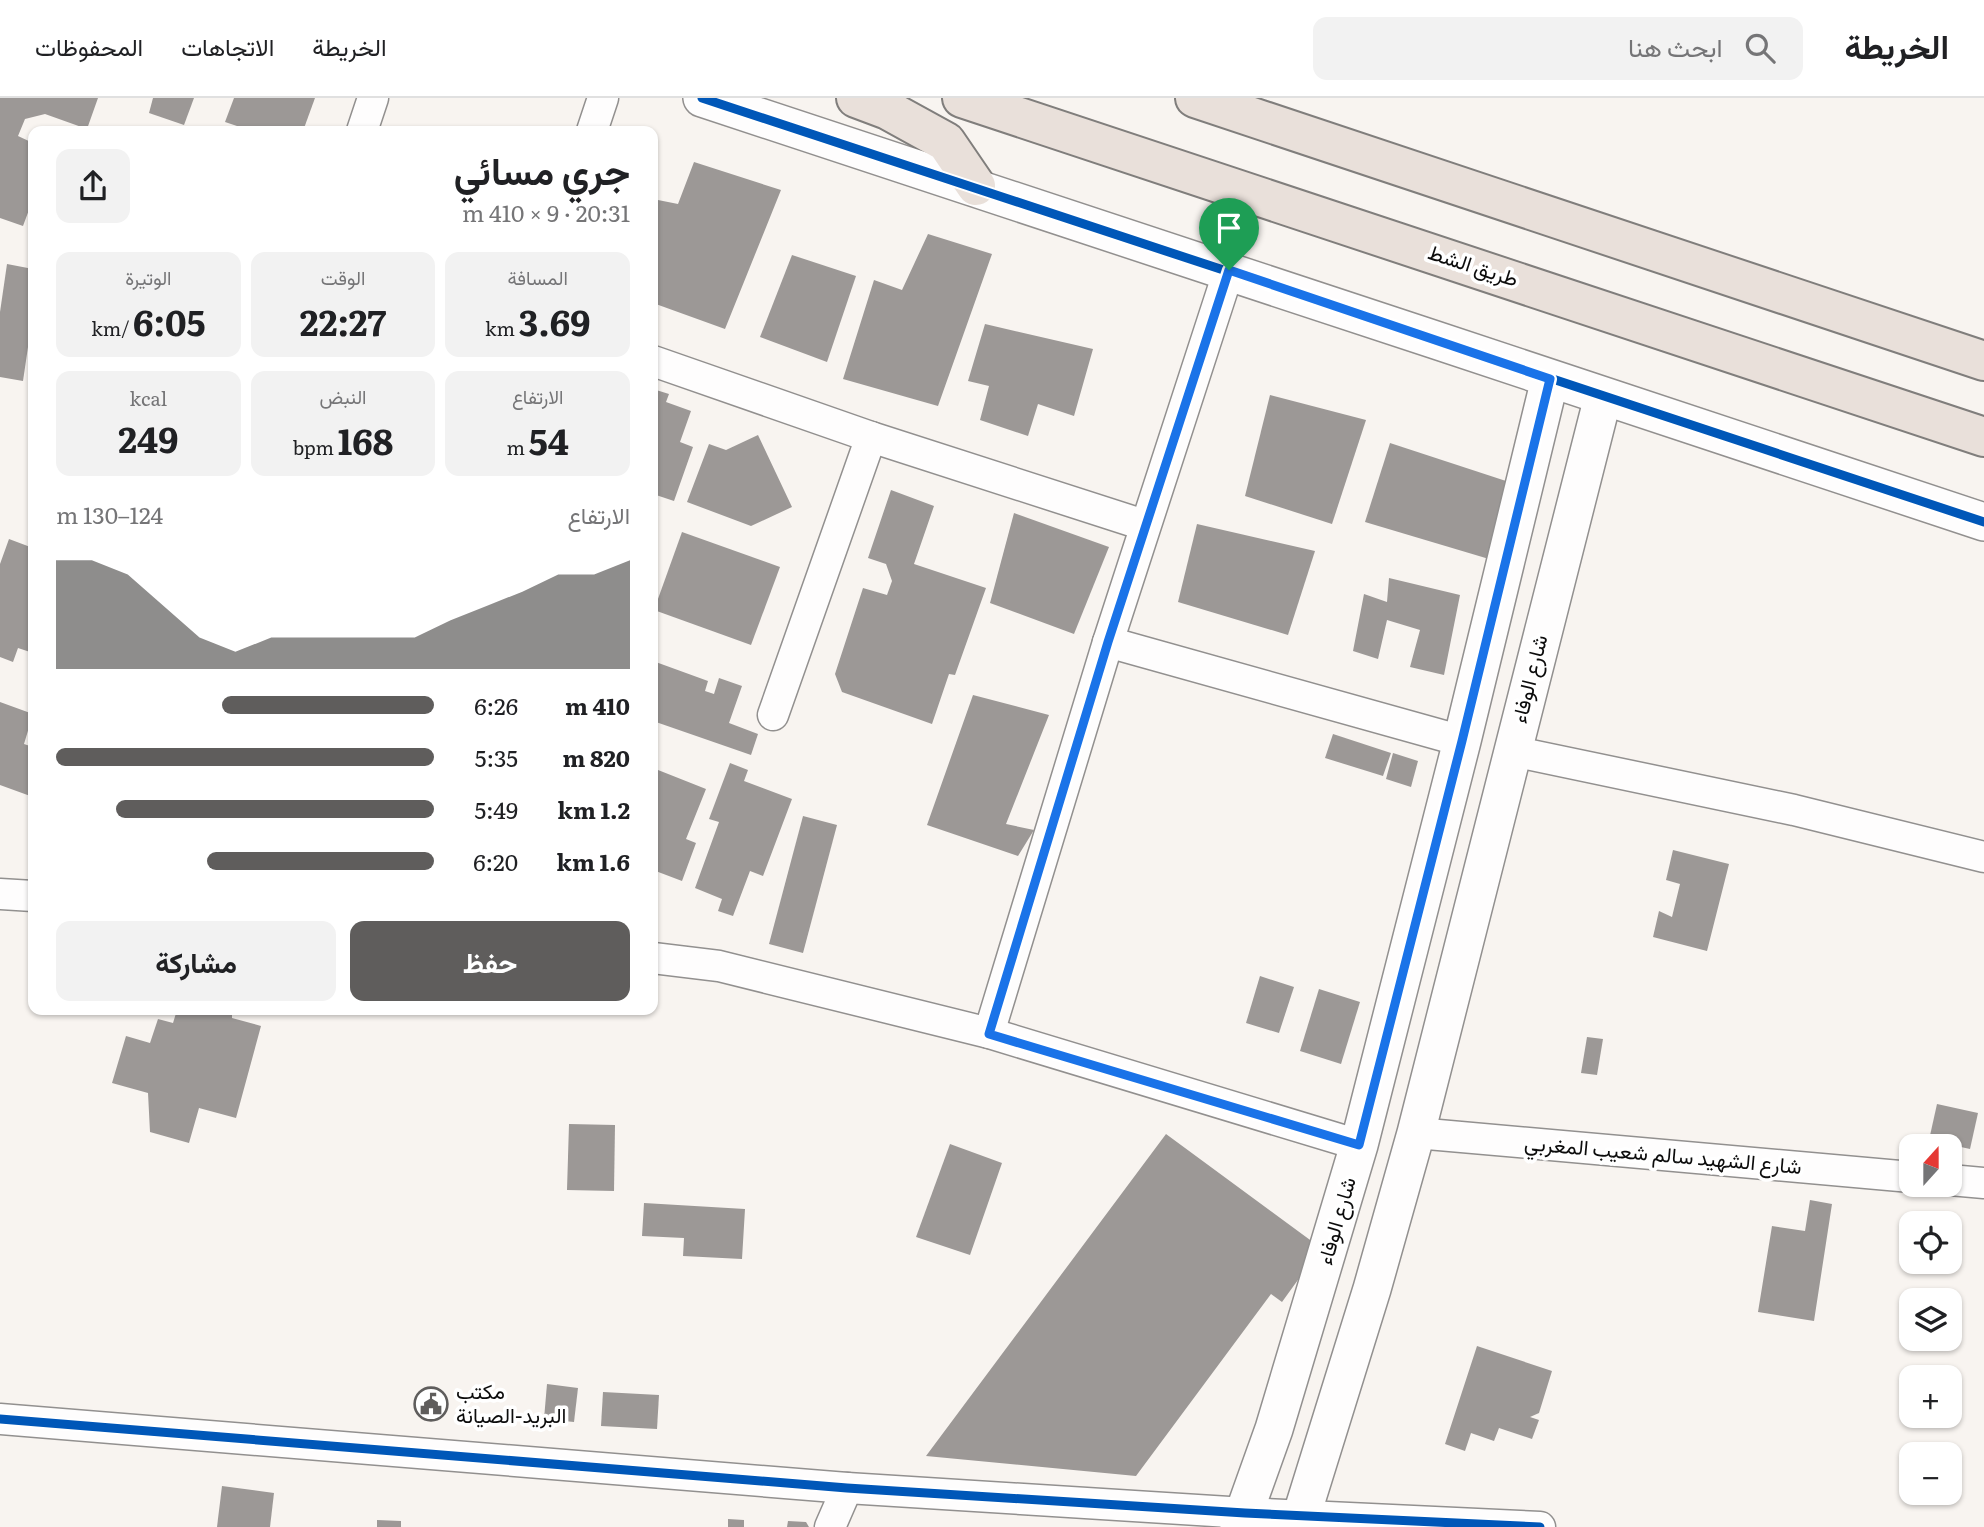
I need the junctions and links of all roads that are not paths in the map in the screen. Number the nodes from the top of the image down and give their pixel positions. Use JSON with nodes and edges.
{"nodes":[{"id":1,"x":373,"y":98,"type":"edge"},
{"id":2,"x":603,"y":98,"type":"edge"},
{"id":3,"x":702,"y":98,"type":"edge"},
{"id":4,"x":856,"y":98,"type":"edge"},
{"id":5,"x":962,"y":98,"type":"edge"},
{"id":6,"x":1195,"y":98,"type":"edge"},
{"id":7,"x":364,"y":126,"type":"edge"},
{"id":8,"x":594,"y":126,"type":"edge"},
{"id":9,"x":976,"y":186,"type":"junction"},
{"id":10,"x":1229,"y":270,"type":"junction"},
{"id":11,"x":1984,"y":361,"type":"edge"},
{"id":12,"x":658,"y":363,"type":"edge"},
{"id":13,"x":1550,"y":379,"type":"junction"},
{"id":14,"x":1602,"y":397,"type":"junction"},
{"id":15,"x":871,"y":437,"type":"junction"},
{"id":16,"x":1984,"y":437,"type":"edge"},
{"id":17,"x":1984,"y":522,"type":"edge"},
{"id":18,"x":1144,"y":525,"type":"junction"},
{"id":19,"x":1108,"y":642,"type":"junction"},
{"id":20,"x":774,"y":715,"type":"dead end"},
{"id":21,"x":1462,"y":741,"type":"junction"},
{"id":22,"x":1511,"y":751,"type":"junction"},
{"id":23,"x":1984,"y":857,"type":"edge"},
{"id":24,"x":0,"y":894,"type":"edge"},
{"id":25,"x":28,"y":897,"type":"edge"},
{"id":26,"x":658,"y":959,"type":"edge"},
{"id":27,"x":989,"y":1034,"type":"junction"},
{"id":28,"x":1416,"y":1133,"type":"junction"},
{"id":29,"x":1359,"y":1145,"type":"junction"},
{"id":30,"x":1899,"y":1176,"type":"edge"},
{"id":31,"x":1962,"y":1181,"type":"edge"},
{"id":32,"x":1984,"y":1183,"type":"edge"},
{"id":33,"x":0,"y":1419,"type":"edge"},
{"id":34,"x":847,"y":1488,"type":"junction"},
{"id":35,"x":1242,"y":1520,"type":"edge"},
{"id":36,"x":1301,"y":1521,"type":"edge"},
{"id":37,"x":830,"y":1527,"type":"edge"},
{"id":38,"x":1540,"y":1527,"type":"edge"}],
"edges":[{"from":1,"to":7,"type":"street"},
{"from":2,"to":8,"type":"street"},
{"from":3,"to":9,"type":"street"},
{"from":4,"to":9,"type":"main road"},
{"from":5,"to":16,"type":"main road","name":"طريق الشط"},
{"from":6,"to":11,"type":"main road"},
{"from":9,"to":10,"type":"street"},
{"from":10,"to":13,"type":"street"},
{"from":10,"to":18,"type":"street"},
{"from":12,"to":15,"type":"street"},
{"from":13,"to":14,"type":"street"},
{"from":13,"to":21,"type":"street","name":"شارع الوفاء"},
{"from":14,"to":17,"type":"street"},
{"from":14,"to":22,"type":"street","name":"شارع الوفاء"},
{"from":15,"to":18,"type":"street"},
{"from":15,"to":20,"type":"street"},
{"from":18,"to":19,"type":"street"},
{"from":19,"to":21,"type":"street"},
{"from":19,"to":27,"type":"street"},
{"from":21,"to":29,"type":"street","name":"شارع الوفاء"},
{"from":22,"to":23,"type":"street"},
{"from":22,"to":28,"type":"street","name":"شارع الوفاء"},
{"from":24,"to":25,"type":"street"},
{"from":26,"to":27,"type":"street"},
{"from":27,"to":29,"type":"street"},
{"from":28,"to":30,"type":"street","name":"شارع الشهيد سالم شعيب المغربي"},
{"from":28,"to":36,"type":"street","name":"شارع الوفاء"},
{"from":29,"to":35,"type":"street","name":"شارع الوفاء"},
{"from":31,"to":32,"type":"street"},
{"from":33,"to":34,"type":"street"},
{"from":34,"to":35,"type":"street"},
{"from":34,"to":37,"type":"street"},
{"from":35,"to":36,"type":"street"},
{"from":36,"to":38,"type":"street"}]}
